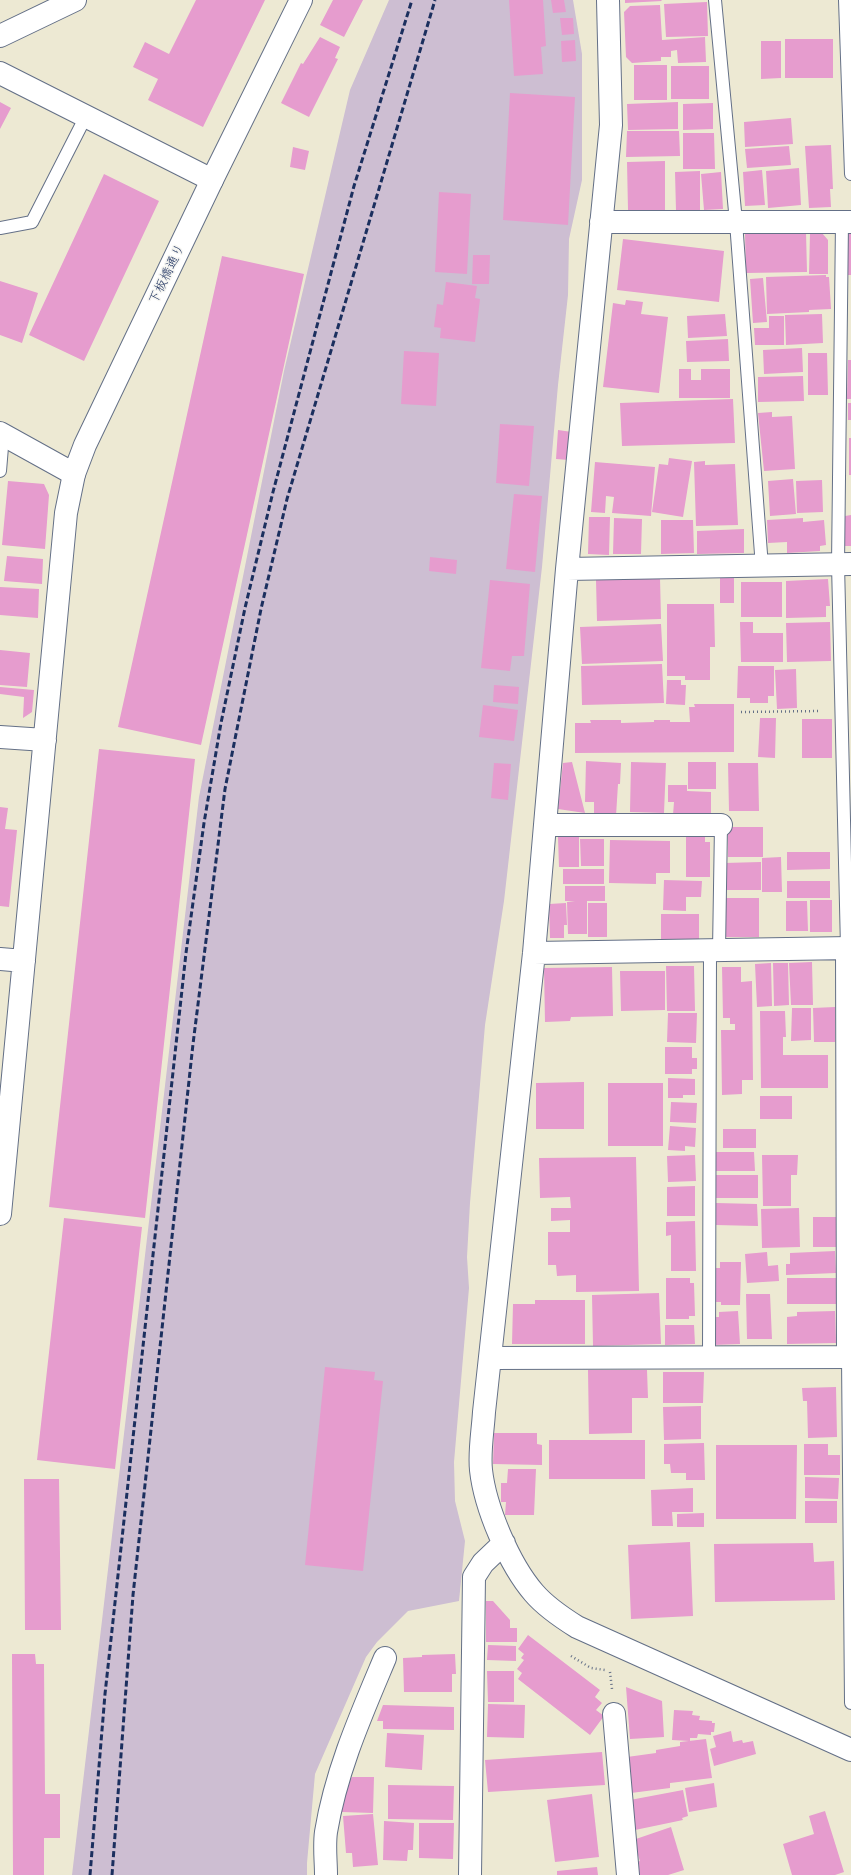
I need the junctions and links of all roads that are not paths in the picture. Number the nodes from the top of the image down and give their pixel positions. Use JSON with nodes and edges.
{"nodes":[{"id":1,"x":74,"y":0,"type":"edge"},
{"id":2,"x":302,"y":0,"type":"edge"},
{"id":3,"x":608,"y":0,"type":"edge"},
{"id":4,"x":715,"y":0,"type":"edge"},
{"id":5,"x":845,"y":0,"type":"edge"},
{"id":6,"x":0,"y":36,"type":"edge"},
{"id":7,"x":0,"y":73,"type":"edge"},
{"id":8,"x":86,"y":116,"type":"junction"},
{"id":9,"x":851,"y":174,"type":"edge"},
{"id":10,"x":212,"y":180,"type":"junction"},
{"id":11,"x":601,"y":222,"type":"junction"},
{"id":12,"x":736,"y":222,"type":"junction"},
{"id":13,"x":847,"y":222,"type":"edge"},
{"id":14,"x":0,"y":228,"type":"edge"},
{"id":15,"x":2,"y":434,"type":"edge"},
{"id":16,"x":0,"y":471,"type":"edge"},
{"id":17,"x":74,"y":474,"type":"junction"},
{"id":18,"x":845,"y":564,"type":"edge"},
{"id":19,"x":762,"y":567,"type":"junction"},
{"id":20,"x":567,"y":569,"type":"junction"},
{"id":21,"x":0,"y":737,"type":"edge"},
{"id":22,"x":45,"y":740,"type":"junction"},
{"id":23,"x":545,"y":825,"type":"junction"},
{"id":24,"x":721,"y":825,"type":"joint"},
{"id":25,"x":849,"y":948,"type":"edge"},
{"id":26,"x":715,"y":950,"type":"junction"},
{"id":27,"x":534,"y":953,"type":"junction"},
{"id":28,"x":0,"y":959,"type":"edge"},
{"id":29,"x":24,"y":961,"type":"junction"},
{"id":30,"x":0,"y":1214,"type":"edge"},
{"id":31,"x":709,"y":1357,"type":"junction"},
{"id":32,"x":849,"y":1357,"type":"edge"},
{"id":33,"x":490,"y":1358,"type":"junction"},
{"id":34,"x":504,"y":1543,"type":"junction"},
{"id":35,"x":385,"y":1658,"type":"dead end"},
{"id":36,"x":851,"y":1702,"type":"edge"},
{"id":37,"x":614,"y":1714,"type":"dead end"},
{"id":38,"x":851,"y":1750,"type":"edge"},
{"id":39,"x":326,"y":1875,"type":"edge"},
{"id":40,"x":470,"y":1875,"type":"edge"},
{"id":41,"x":628,"y":1875,"type":"edge"}],
"edges":[{"from":1,"to":6,"type":"street"},
{"from":2,"to":10,"type":"street","name":"下板橋通り"},
{"from":3,"to":11,"type":"street"},
{"from":4,"to":12,"type":"lane"},
{"from":5,"to":9,"type":"lane"},
{"from":7,"to":8,"type":"street"},
{"from":8,"to":10,"type":"street"},
{"from":8,"to":14,"type":"lane"},
{"from":10,"to":17,"type":"street","name":"下板橋通り"},
{"from":11,"to":12,"type":"street"},
{"from":11,"to":20,"type":"street"},
{"from":12,"to":13,"type":"street"},
{"from":12,"to":19,"type":"lane"},
{"from":13,"to":18,"type":"lane"},
{"from":15,"to":16,"type":"lane"},
{"from":15,"to":17,"type":"street"},
{"from":17,"to":22,"type":"street","name":"下板橋通り"},
{"from":18,"to":19,"type":"street"},
{"from":18,"to":25,"type":"lane"},
{"from":19,"to":20,"type":"street"},
{"from":20,"to":23,"type":"street"},
{"from":21,"to":22,"type":"street"},
{"from":22,"to":29,"type":"street","name":"下板橋通り"},
{"from":23,"to":24,"type":"street"},
{"from":23,"to":27,"type":"street"},
{"from":24,"to":26,"type":"lane"},
{"from":25,"to":26,"type":"street"},
{"from":25,"to":32,"type":"street"},
{"from":26,"to":27,"type":"street"},
{"from":26,"to":31,"type":"lane"},
{"from":27,"to":33,"type":"street"},
{"from":28,"to":29,"type":"street"},
{"from":29,"to":30,"type":"street","name":"下板橋通り"},
{"from":31,"to":32,"type":"street"},
{"from":31,"to":33,"type":"street"},
{"from":32,"to":36,"type":"lane"},
{"from":33,"to":34,"type":"street"},
{"from":34,"to":38,"type":"street"},
{"from":34,"to":40,"type":"street"},
{"from":35,"to":39,"type":"street"},
{"from":37,"to":41,"type":"street"}]}
